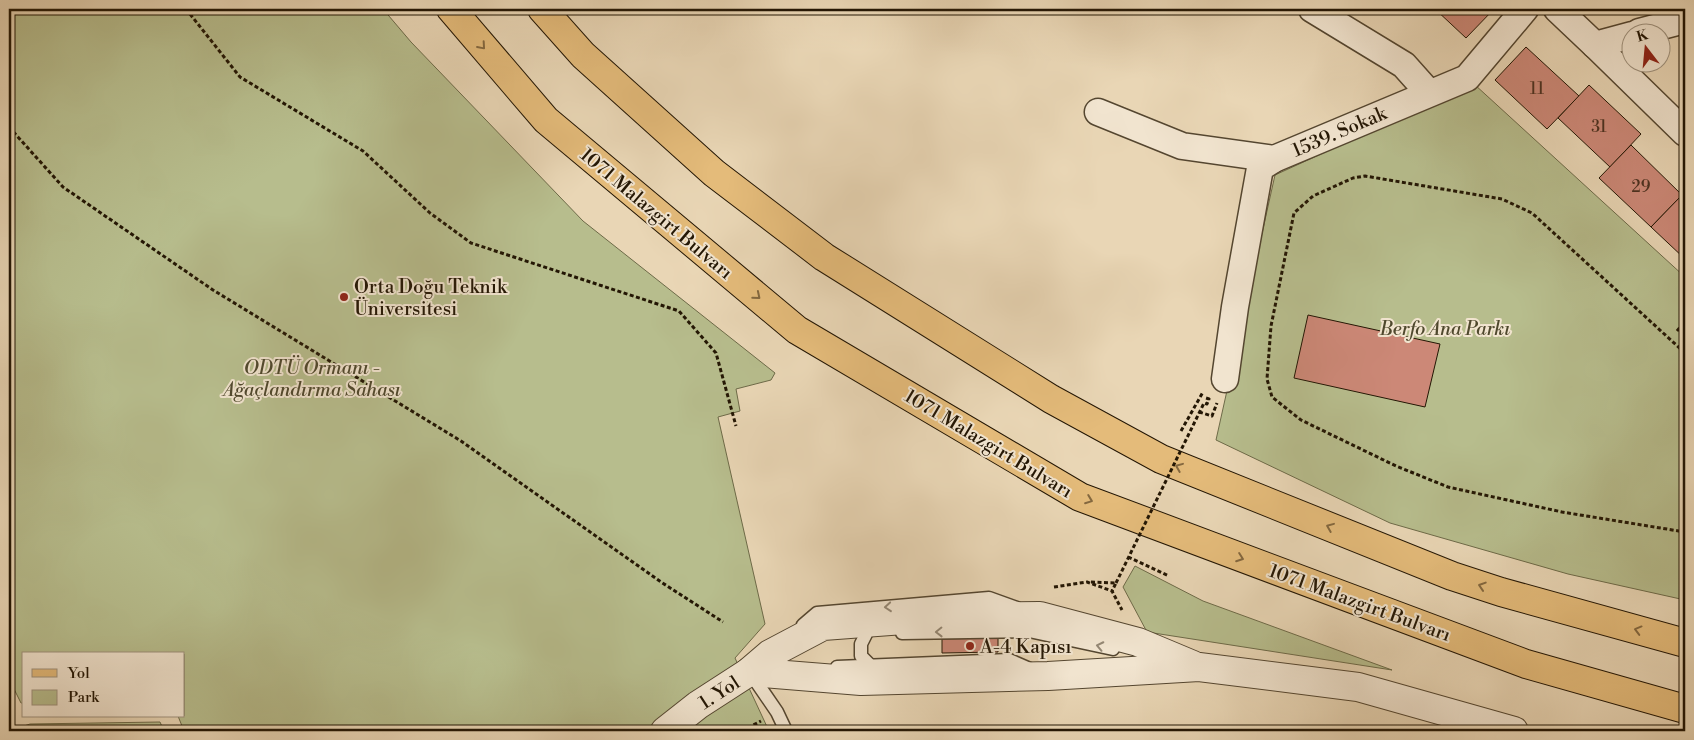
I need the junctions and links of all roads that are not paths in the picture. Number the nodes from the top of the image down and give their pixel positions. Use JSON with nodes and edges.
{"nodes":[{"id":1,"x":451,"y":9,"type":"edge"},
{"id":2,"x":542,"y":9,"type":"edge"},
{"id":3,"x":1312,"y":9,"type":"edge"},
{"id":4,"x":1525,"y":9,"type":"edge"},
{"id":5,"x":1557,"y":9,"type":"edge"},
{"id":6,"x":1685,"y":20,"type":"edge"},
{"id":7,"x":1672,"y":23,"type":"edge"},
{"id":8,"x":1622,"y":37,"type":"edge"},
{"id":9,"x":1595,"y":44,"type":"junction"},
{"id":10,"x":1429,"y":93,"type":"junction"},
{"id":11,"x":1098,"y":112,"type":"dead end"},
{"id":12,"x":1685,"y":133,"type":"edge"},
{"id":13,"x":1274,"y":159,"type":"junction"},
{"id":14,"x":1225,"y":379,"type":"dead end"},
{"id":15,"x":1034,"y":623,"type":"junction"},
{"id":16,"x":866,"y":634,"type":"junction"},
{"id":17,"x":1681,"y":641,"type":"edge"},
{"id":18,"x":770,"y":654,"type":"junction"},
{"id":19,"x":870,"y":666,"type":"junction"},
{"id":20,"x":1198,"y":667,"type":"junction"},
{"id":21,"x":749,"y":672,"type":"junction"},
{"id":22,"x":1048,"y":676,"type":"junction"},
{"id":23,"x":1635,"y":695,"type":"junction"},
{"id":24,"x":1685,"y":709,"type":"edge"},
{"id":25,"x":1685,"y":723,"type":"edge"},
{"id":26,"x":665,"y":731,"type":"edge"},
{"id":27,"x":786,"y":731,"type":"edge"},
{"id":28,"x":1514,"y":731,"type":"edge"}],
"edges":[{"from":1,"to":23,"type":"main road","name":"1071 Malazgirt Bulvarı","one_way":true},
{"from":17,"to":2,"type":"main road","one_way":true},
{"from":3,"to":10,"type":"street"},
{"from":4,"to":10,"type":"street","name":"1539. Sokak"},
{"from":5,"to":9,"type":"street"},
{"from":6,"to":7,"type":"street"},
{"from":8,"to":9,"type":"street"},
{"from":9,"to":12,"type":"street"},
{"from":10,"to":13,"type":"street","name":"1539. Sokak"},
{"from":11,"to":13,"type":"street"},
{"from":13,"to":14,"type":"street","name":"1539. Sokak"},
{"from":15,"to":16,"type":"lane","one_way":true},
{"from":15,"to":18,"type":"street","name":"1. Yol","one_way":true},
{"from":20,"to":15,"type":"lane","one_way":true},
{"from":15,"to":20,"type":"street","name":"1. Yol"},
{"from":16,"to":18,"type":"lane"},
{"from":16,"to":19,"type":"lane"},
{"from":18,"to":21,"type":"street","name":"1. Yol"},
{"from":19,"to":21,"type":"lane"},
{"from":19,"to":22,"type":"lane"},
{"from":20,"to":22,"type":"street"},
{"from":20,"to":28,"type":"street"},
{"from":21,"to":22,"type":"street"},
{"from":21,"to":26,"type":"street","name":"1. Yol"},
{"from":21,"to":27,"type":"lane"},
{"from":23,"to":24,"type":"main road","name":"1071 Malazgirt Bulvarı"},
{"from":23,"to":25,"type":"main road","name":"1071 Malazgirt Bulvarı"}]}
